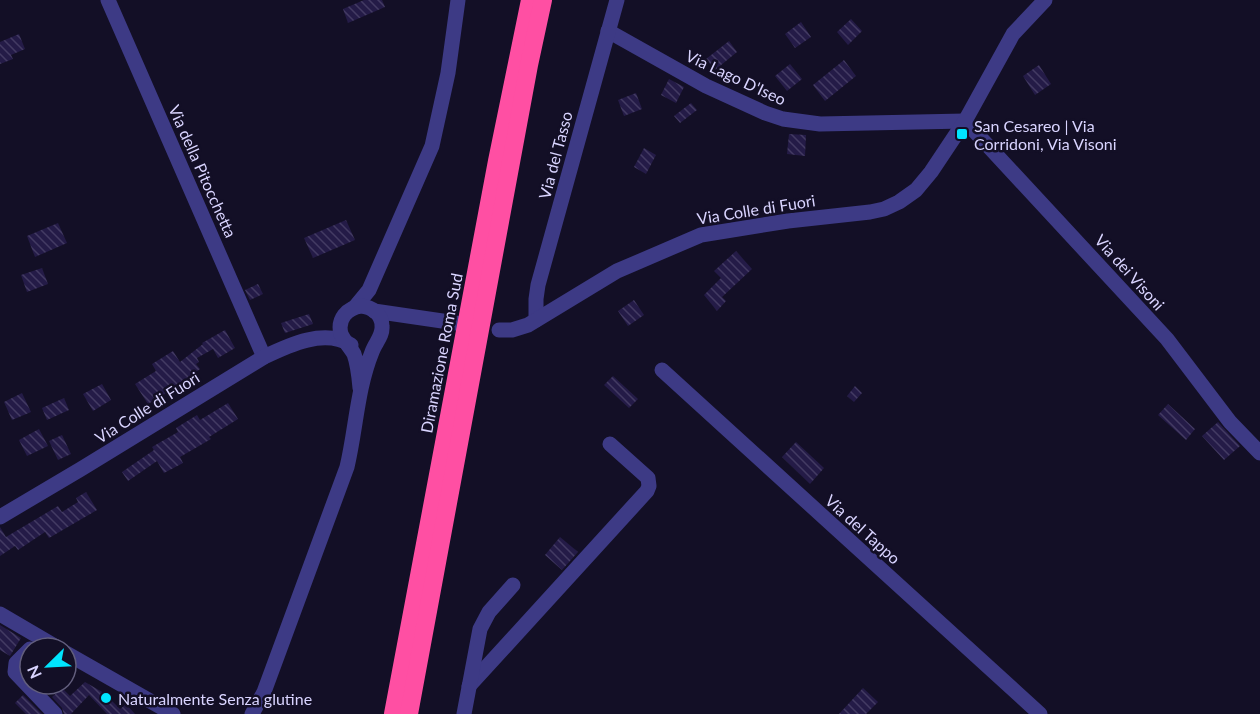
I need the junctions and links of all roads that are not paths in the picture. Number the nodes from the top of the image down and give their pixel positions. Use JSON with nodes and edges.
{"nodes":[{"id":1,"x":108,"y":0,"type":"edge"},
{"id":2,"x":458,"y":0,"type":"edge"},
{"id":3,"x":530,"y":0,"type":"edge"},
{"id":4,"x":543,"y":0,"type":"edge"},
{"id":5,"x":617,"y":0,"type":"edge"},
{"id":6,"x":1045,"y":0,"type":"edge"},
{"id":7,"x":608,"y":32,"type":"junction"},
{"id":8,"x":966,"y":121,"type":"junction"},
{"id":9,"x":375,"y":277,"type":"junction"},
{"id":10,"x":356,"y":307,"type":"junction"},
{"id":11,"x":374,"y":311,"type":"junction"},
{"id":12,"x":410,"y":315,"type":"junction"},
{"id":13,"x":536,"y":320,"type":"junction"},
{"id":14,"x":340,"y":323,"type":"junction"},
{"id":15,"x":456,"y":323,"type":"dead end"},
{"id":16,"x":499,"y":330,"type":"dead end"},
{"id":17,"x":380,"y":336,"type":"junction"},
{"id":18,"x":318,"y":338,"type":"junction"},
{"id":19,"x":347,"y":343,"type":"junction"},
{"id":20,"x":264,"y":357,"type":"junction"},
{"id":21,"x":662,"y":370,"type":"dead end"},
{"id":22,"x":360,"y":388,"type":"junction"},
{"id":23,"x":610,"y":444,"type":"dead end"},
{"id":24,"x":1260,"y":453,"type":"edge"},
{"id":25,"x":0,"y":517,"type":"edge"},
{"id":26,"x":513,"y":585,"type":"dead end"},
{"id":27,"x":0,"y":614,"type":"edge"},
{"id":28,"x":24,"y":636,"type":"edge"},
{"id":29,"x":78,"y":660,"type":"edge"},
{"id":30,"x":18,"y":661,"type":"edge"},
{"id":31,"x":18,"y":675,"type":"edge"},
{"id":32,"x":469,"y":686,"type":"junction"},
{"id":33,"x":264,"y":692,"type":"junction"},
{"id":34,"x":38,"y":696,"type":"edge"},
{"id":35,"x":55,"y":714,"type":"edge"},
{"id":36,"x":173,"y":714,"type":"edge"},
{"id":37,"x":252,"y":714,"type":"edge"},
{"id":38,"x":264,"y":714,"type":"edge"},
{"id":39,"x":393,"y":714,"type":"edge"},
{"id":40,"x":409,"y":714,"type":"edge"},
{"id":41,"x":464,"y":714,"type":"edge"},
{"id":42,"x":1040,"y":714,"type":"edge"}],
"edges":[{"from":1,"to":20,"type":"street","name":"Via della Pitocchetta"},
{"from":2,"to":9,"type":"street"},
{"from":3,"to":39,"type":"highway","name":"Diramazione Roma Sud"},
{"from":4,"to":40,"type":"highway"},
{"from":5,"to":7,"type":"street","name":"Via del Tasso"},
{"from":6,"to":8,"type":"street","name":"Via Colle di Fuori"},
{"from":7,"to":8,"type":"street","name":"Via Lago D'Iseo"},
{"from":7,"to":13,"type":"street","name":"Via del Tasso"},
{"from":8,"to":13,"type":"street","name":"Via Colle di Fuori"},
{"from":8,"to":24,"type":"street","name":"Via dei Visoni"},
{"from":9,"to":10,"type":"street"},
{"from":9,"to":11,"type":"street"},
{"from":10,"to":11,"type":"street"},
{"from":10,"to":14,"type":"street"},
{"from":11,"to":12,"type":"street"},
{"from":11,"to":17,"type":"street"},
{"from":12,"to":15,"type":"street"},
{"from":12,"to":17,"type":"street"},
{"from":13,"to":16,"type":"street","name":"Via Colle di Fuori"},
{"from":14,"to":18,"type":"street","name":"Via Colle di Fuori"},
{"from":14,"to":19,"type":"street"},
{"from":17,"to":19,"type":"street"},
{"from":17,"to":22,"type":"street"},
{"from":18,"to":19,"type":"street","name":"Via Colle di Fuori"},
{"from":18,"to":20,"type":"street","name":"Via Colle di Fuori"},
{"from":19,"to":22,"type":"street"},
{"from":20,"to":25,"type":"street","name":"Via Colle di Fuori"},
{"from":21,"to":42,"type":"street","name":"Via del Tappo"},
{"from":22,"to":33,"type":"street"},
{"from":23,"to":32,"type":"street"},
{"from":26,"to":32,"type":"street"},
{"from":27,"to":28,"type":"street"},
{"from":29,"to":36,"type":"street"},
{"from":30,"to":31,"type":"street"},
{"from":32,"to":41,"type":"street"},
{"from":33,"to":37,"type":"street"},
{"from":33,"to":38,"type":"street"},
{"from":34,"to":35,"type":"street"}]}
